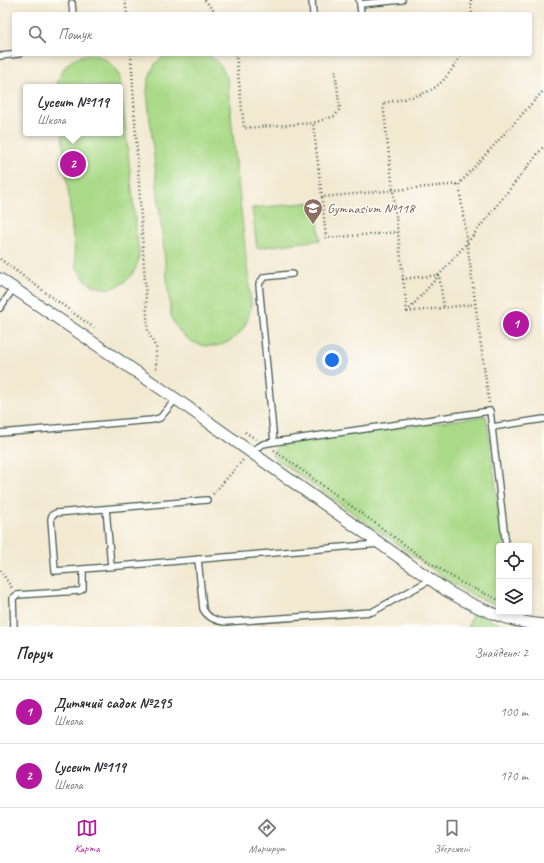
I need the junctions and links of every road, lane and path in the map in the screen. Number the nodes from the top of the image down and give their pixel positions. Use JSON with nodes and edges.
{"nodes":[{"id":1,"x":125,"y":0,"type":"edge"},
{"id":2,"x":205,"y":0,"type":"edge"},
{"id":3,"x":312,"y":0,"type":"edge"},
{"id":4,"x":402,"y":0,"type":"edge"},
{"id":5,"x":471,"y":0,"type":"edge"},
{"id":6,"x":360,"y":2,"type":"edge"},
{"id":7,"x":72,"y":3,"type":"dead end"},
{"id":8,"x":73,"y":12,"type":"edge"},
{"id":9,"x":127,"y":12,"type":"edge"},
{"id":10,"x":214,"y":12,"type":"edge"},
{"id":11,"x":313,"y":12,"type":"edge"},
{"id":12,"x":361,"y":12,"type":"edge"},
{"id":13,"x":472,"y":12,"type":"edge"},
{"id":14,"x":12,"y":55,"type":"edge"},
{"id":15,"x":0,"y":56,"type":"edge"},
{"id":16,"x":131,"y":56,"type":"edge"},
{"id":17,"x":236,"y":56,"type":"edge"},
{"id":18,"x":461,"y":56,"type":"edge"},
{"id":19,"x":335,"y":70,"type":"dead end"},
{"id":20,"x":544,"y":90,"type":"edge"},
{"id":21,"x":313,"y":123,"type":"junction"},
{"id":22,"x":544,"y":146,"type":"edge"},
{"id":23,"x":459,"y":184,"type":"junction"},
{"id":24,"x":393,"y":190,"type":"junction"},
{"id":25,"x":322,"y":197,"type":"junction"},
{"id":26,"x":398,"y":232,"type":"junction"},
{"id":27,"x":467,"y":243,"type":"junction"},
{"id":28,"x":0,"y":259,"type":"edge"},
{"id":29,"x":292,"y":274,"type":"dead end"},
{"id":30,"x":439,"y":275,"type":"junction"},
{"id":31,"x":0,"y":279,"type":"edge"},
{"id":32,"x":402,"y":279,"type":"junction"},
{"id":33,"x":14,"y":289,"type":"junction"},
{"id":34,"x":476,"y":304,"type":"junction"},
{"id":35,"x":0,"y":308,"type":"edge"},
{"id":36,"x":444,"y":308,"type":"junction"},
{"id":37,"x":407,"y":312,"type":"junction"},
{"id":38,"x":95,"y":328,"type":"dead end"},
{"id":39,"x":151,"y":367,"type":"dead end"},
{"id":40,"x":156,"y":371,"type":"junction"},
{"id":41,"x":163,"y":376,"type":"dead end"},
{"id":42,"x":176,"y":399,"type":"junction"},
{"id":43,"x":490,"y":411,"type":"junction"},
{"id":44,"x":544,"y":419,"type":"edge"},
{"id":45,"x":492,"y":427,"type":"junction"},
{"id":46,"x":244,"y":432,"type":"dead end"},
{"id":47,"x":0,"y":433,"type":"edge"},
{"id":48,"x":274,"y":442,"type":"junction"},
{"id":49,"x":263,"y":444,"type":"junction"},
{"id":50,"x":250,"y":452,"type":"junction"},
{"id":51,"x":207,"y":500,"type":"joint"},
{"id":52,"x":106,"y":509,"type":"junction"},
{"id":53,"x":506,"y":543,"type":"edge"},
{"id":54,"x":380,"y":544,"type":"junction"},
{"id":55,"x":198,"y":559,"type":"junction"},
{"id":56,"x":111,"y":566,"type":"junction"},
{"id":57,"x":83,"y":569,"type":"junction"},
{"id":58,"x":0,"y":570,"type":"edge"},
{"id":59,"x":430,"y":580,"type":"junction"},
{"id":60,"x":17,"y":595,"type":"junction"},
{"id":61,"x":496,"y":599,"type":"edge"},
{"id":62,"x":511,"y":616,"type":"edge"},
{"id":63,"x":524,"y":625,"type":"edge"},
{"id":64,"x":544,"y":625,"type":"edge"},
{"id":65,"x":14,"y":627,"type":"edge"}],
"edges":[{"from":1,"to":9,"type":"path"},
{"from":2,"to":10,"type":"path"},
{"from":3,"to":11,"type":"lane"},
{"from":4,"to":6,"type":"lane"},
{"from":5,"to":13,"type":"path"},
{"from":6,"to":12,"type":"lane"},
{"from":7,"to":8,"type":"lane"},
{"from":14,"to":15,"type":"lane"},
{"from":16,"to":40,"type":"path"},
{"from":17,"to":21,"type":"path"},
{"from":18,"to":24,"type":"path"},
{"from":19,"to":21,"type":"path"},
{"from":20,"to":23,"type":"path"},
{"from":21,"to":25,"type":"path"},
{"from":22,"to":27,"type":"path"},
{"from":23,"to":24,"type":"path"},
{"from":23,"to":27,"type":"path"},
{"from":24,"to":25,"type":"path"},
{"from":24,"to":26,"type":"path"},
{"from":25,"to":26,"type":"path"},
{"from":26,"to":32,"type":"path"},
{"from":27,"to":30,"type":"path"},
{"from":27,"to":34,"type":"path"},
{"from":28,"to":38,"type":"path"},
{"from":29,"to":48,"type":"lane"},
{"from":30,"to":32,"type":"path"},
{"from":30,"to":36,"type":"path"},
{"from":30,"to":37,"type":"path"},
{"from":31,"to":33,"type":"street"},
{"from":32,"to":37,"type":"path"},
{"from":33,"to":35,"type":"lane"},
{"from":33,"to":42,"type":"street"},
{"from":34,"to":36,"type":"path"},
{"from":34,"to":43,"type":"path"},
{"from":36,"to":37,"type":"path"},
{"from":39,"to":40,"type":"path"},
{"from":40,"to":41,"type":"path"},
{"from":42,"to":47,"type":"lane"},
{"from":42,"to":50,"type":"street"},
{"from":43,"to":45,"type":"lane"},
{"from":43,"to":48,"type":"lane"},
{"from":44,"to":45,"type":"lane"},
{"from":45,"to":53,"type":"lane"},
{"from":46,"to":49,"type":"path"},
{"from":48,"to":49,"type":"lane"},
{"from":49,"to":50,"type":"lane"},
{"from":49,"to":61,"type":"path"},
{"from":50,"to":51,"type":"path"},
{"from":50,"to":54,"type":"street"},
{"from":51,"to":52,"type":"lane"},
{"from":52,"to":56,"type":"lane"},
{"from":52,"to":57,"type":"lane"},
{"from":54,"to":55,"type":"lane"},
{"from":54,"to":59,"type":"street"},
{"from":55,"to":56,"type":"lane"},
{"from":55,"to":59,"type":"lane"},
{"from":56,"to":57,"type":"lane"},
{"from":57,"to":60,"type":"lane"},
{"from":58,"to":60,"type":"path"},
{"from":59,"to":62,"type":"street"},
{"from":60,"to":65,"type":"lane"},
{"from":62,"to":63,"type":"street"},
{"from":63,"to":64,"type":"street"}]}
